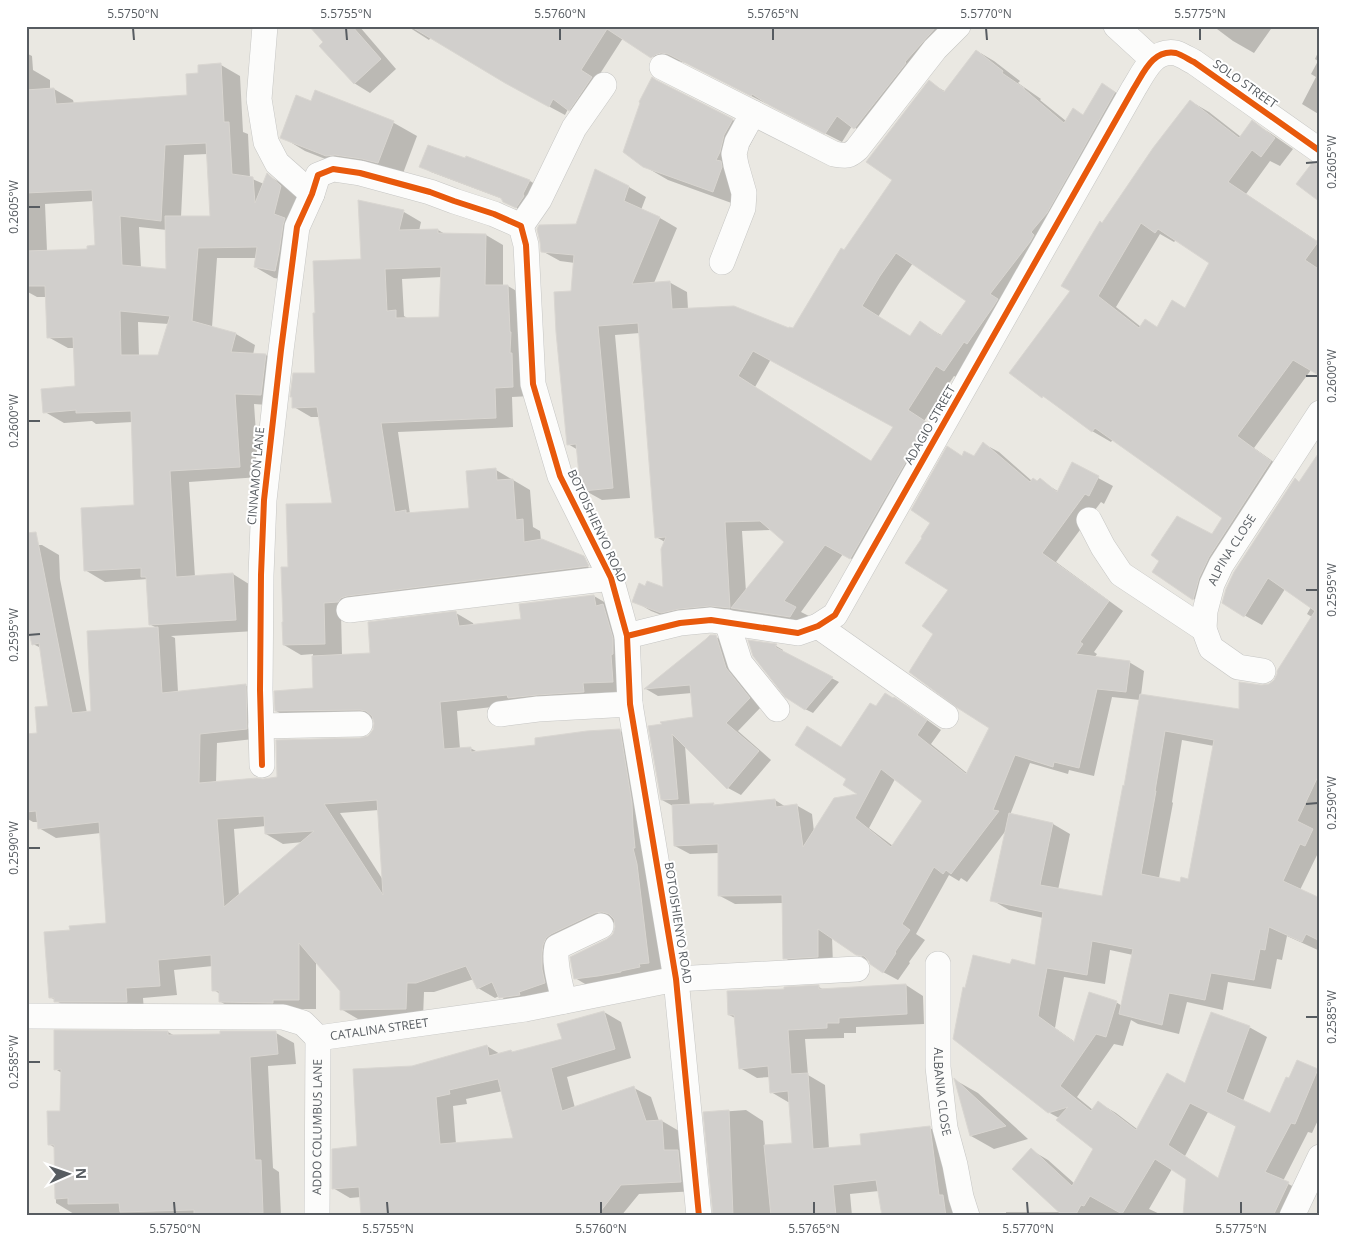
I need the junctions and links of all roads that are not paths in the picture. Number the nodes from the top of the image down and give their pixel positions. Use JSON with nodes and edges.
{"nodes":[{"id":1,"x":265,"y":26,"type":"edge"},
{"id":2,"x":958,"y":26,"type":"edge"},
{"id":3,"x":1116,"y":26,"type":"edge"},
{"id":4,"x":1152,"y":60,"type":"junction"},
{"id":5,"x":662,"y":67,"type":"dead end"},
{"id":6,"x":604,"y":85,"type":"dead end"},
{"id":7,"x":753,"y":113,"type":"junction"},
{"id":8,"x":1320,"y":151,"type":"edge"},
{"id":9,"x":312,"y":194,"type":"junction"},
{"id":10,"x":521,"y":226,"type":"junction"},
{"id":11,"x":722,"y":262,"type":"dead end"},
{"id":12,"x":1320,"y":413,"type":"edge"},
{"id":13,"x":1089,"y":520,"type":"dead end"},
{"id":14,"x":611,"y":578,"type":"junction"},
{"id":15,"x":349,"y":610,"type":"dead end"},
{"id":16,"x":727,"y":622,"type":"junction"},
{"id":17,"x":818,"y":626,"type":"junction"},
{"id":18,"x":1204,"y":630,"type":"junction"},
{"id":19,"x":627,"y":636,"type":"junction"},
{"id":20,"x":1263,"y":672,"type":"dead end"},
{"id":21,"x":630,"y":704,"type":"junction"},
{"id":22,"x":777,"y":709,"type":"dead end"},
{"id":23,"x":500,"y":714,"type":"dead end"},
{"id":24,"x":946,"y":716,"type":"dead end"},
{"id":25,"x":360,"y":724,"type":"dead end"},
{"id":26,"x":261,"y":726,"type":"junction"},
{"id":27,"x":262,"y":765,"type":"dead end"},
{"id":28,"x":601,"y":926,"type":"dead end"},
{"id":29,"x":938,"y":964,"type":"dead end"},
{"id":30,"x":857,"y":969,"type":"dead end"},
{"id":31,"x":676,"y":979,"type":"junction"},
{"id":32,"x":564,"y":1001,"type":"junction"},
{"id":33,"x":26,"y":1016,"type":"edge"},
{"id":34,"x":318,"y":1038,"type":"junction"},
{"id":35,"x":1320,"y":1157,"type":"edge"},
{"id":36,"x":317,"y":1216,"type":"edge"},
{"id":37,"x":699,"y":1216,"type":"edge"},
{"id":38,"x":967,"y":1216,"type":"edge"},
{"id":39,"x":1292,"y":1216,"type":"edge"}],
"edges":[{"from":1,"to":9,"type":"street"},
{"from":2,"to":7,"type":"street"},
{"from":3,"to":4,"type":"street"},
{"from":4,"to":8,"type":"street","name":"SOLO STREET"},
{"from":4,"to":17,"type":"street","name":"ADAGIO STREET"},
{"from":5,"to":7,"type":"street"},
{"from":6,"to":10,"type":"street"},
{"from":7,"to":11,"type":"street"},
{"from":9,"to":10,"type":"street"},
{"from":9,"to":26,"type":"street","name":"CINNAMON LANE"},
{"from":10,"to":14,"type":"street","name":"BOTOISHIENYO ROAD"},
{"from":12,"to":18,"type":"street","name":"ALPINA CLOSE"},
{"from":13,"to":18,"type":"street"},
{"from":14,"to":15,"type":"street"},
{"from":14,"to":19,"type":"street","name":"BOTOISHIENYO ROAD"},
{"from":16,"to":17,"type":"street","name":"ADAGIO STREET"},
{"from":16,"to":19,"type":"street","name":"ADAGIO STREET"},
{"from":16,"to":22,"type":"street"},
{"from":17,"to":24,"type":"street"},
{"from":18,"to":20,"type":"street"},
{"from":19,"to":21,"type":"street","name":"BOTOISHIENYO ROAD"},
{"from":21,"to":23,"type":"street"},
{"from":21,"to":31,"type":"street","name":"BOTOISHIENYO ROAD"},
{"from":25,"to":26,"type":"street"},
{"from":26,"to":27,"type":"street","name":"CINNAMON LANE"},
{"from":28,"to":32,"type":"street"},
{"from":29,"to":38,"type":"street","name":"ALBANIA CLOSE"},
{"from":30,"to":31,"type":"street","name":"CATALINA STREET"},
{"from":31,"to":32,"type":"street","name":"CATALINA STREET"},
{"from":31,"to":37,"type":"street","name":"BOTOISHIENYO ROAD"},
{"from":32,"to":34,"type":"street","name":"CATALINA STREET"},
{"from":33,"to":34,"type":"street","name":"CATALINA STREET"},
{"from":34,"to":36,"type":"street","name":"ADDO COLUMBUS LANE"},
{"from":35,"to":39,"type":"street"}]}
